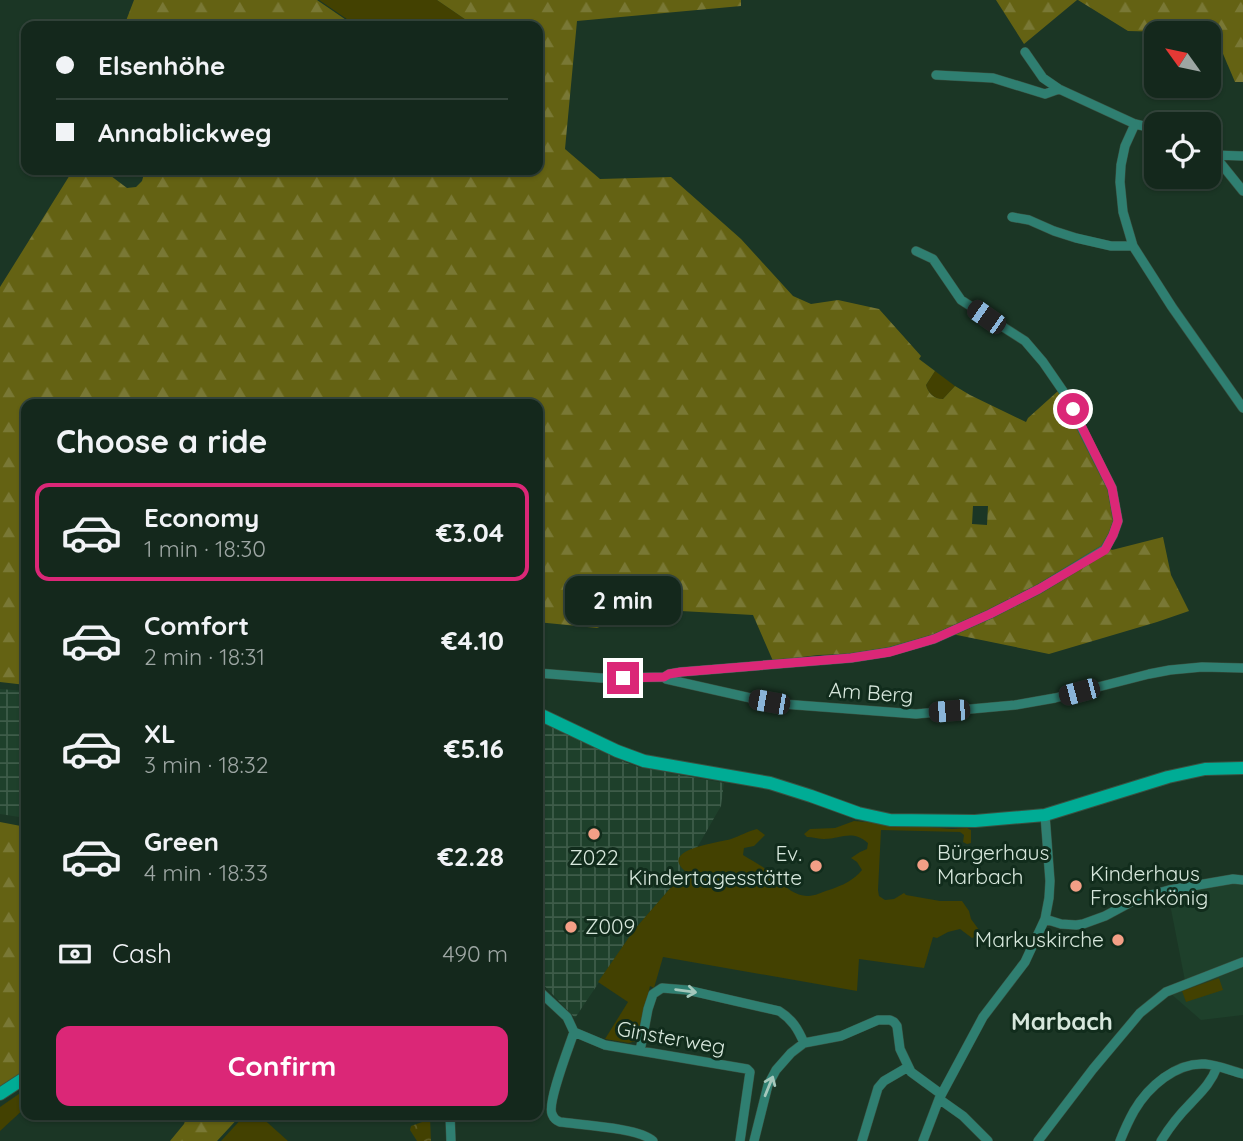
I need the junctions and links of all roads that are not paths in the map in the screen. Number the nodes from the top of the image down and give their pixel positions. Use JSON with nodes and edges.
{"nodes":[{"id":1,"x":1025,"y":52,"type":"dead end"},
{"id":2,"x":936,"y":75,"type":"dead end"},
{"id":3,"x":1059,"y":89,"type":"junction"},
{"id":4,"x":1135,"y":124,"type":"junction"},
{"id":5,"x":1144,"y":126,"type":"edge"},
{"id":6,"x":1221,"y":155,"type":"edge"},
{"id":7,"x":1243,"y":156,"type":"edge"},
{"id":8,"x":1221,"y":165,"type":"edge"},
{"id":9,"x":1243,"y":191,"type":"edge"},
{"id":10,"x":1012,"y":217,"type":"dead end"},
{"id":11,"x":1133,"y":246,"type":"junction"},
{"id":12,"x":916,"y":251,"type":"dead end"},
{"id":13,"x":1243,"y":408,"type":"edge"},
{"id":14,"x":1243,"y":668,"type":"edge"},
{"id":15,"x":543,"y":673,"type":"edge"},
{"id":16,"x":664,"y":677,"type":"junction"},
{"id":17,"x":543,"y":716,"type":"edge"},
{"id":18,"x":1243,"y":768,"type":"edge"},
{"id":19,"x":1045,"y":815,"type":"junction"},
{"id":20,"x":1243,"y":880,"type":"edge"},
{"id":21,"x":1045,"y":919,"type":"junction"},
{"id":22,"x":1243,"y":962,"type":"edge"},
{"id":23,"x":543,"y":995,"type":"edge"},
{"id":24,"x":574,"y":1032,"type":"junction"},
{"id":25,"x":804,"y":1043,"type":"junction"},
{"id":26,"x":640,"y":1051,"type":"junction"},
{"id":27,"x":908,"y":1067,"type":"junction"},
{"id":28,"x":1217,"y":1067,"type":"junction"},
{"id":29,"x":1243,"y":1074,"type":"edge"},
{"id":30,"x":21,"y":1080,"type":"edge"},
{"id":31,"x":0,"y":1094,"type":"edge"},
{"id":32,"x":940,"y":1097,"type":"junction"},
{"id":33,"x":450,"y":1120,"type":"edge"},
{"id":34,"x":451,"y":1141,"type":"edge"},
{"id":35,"x":653,"y":1141,"type":"edge"},
{"id":36,"x":740,"y":1141,"type":"edge"},
{"id":37,"x":754,"y":1141,"type":"edge"},
{"id":38,"x":862,"y":1141,"type":"edge"},
{"id":39,"x":923,"y":1141,"type":"edge"},
{"id":40,"x":988,"y":1141,"type":"edge"},
{"id":41,"x":1038,"y":1141,"type":"edge"},
{"id":42,"x":1120,"y":1141,"type":"edge"},
{"id":43,"x":1161,"y":1141,"type":"edge"}],
"edges":[{"from":1,"to":3,"type":"street"},
{"from":2,"to":3,"type":"street"},
{"from":3,"to":4,"type":"street"},
{"from":4,"to":5,"type":"street"},
{"from":4,"to":11,"type":"street"},
{"from":6,"to":7,"type":"street"},
{"from":8,"to":9,"type":"street"},
{"from":10,"to":11,"type":"street"},
{"from":11,"to":13,"type":"street"},
{"from":12,"to":16,"type":"street"},
{"from":14,"to":16,"type":"street","name":"Am Berg"},
{"from":15,"to":16,"type":"street"},
{"from":17,"to":19,"type":"main road"},
{"from":18,"to":19,"type":"main road"},
{"from":19,"to":21,"type":"street"},
{"from":20,"to":21,"type":"street"},
{"from":21,"to":32,"type":"street"},
{"from":22,"to":41,"type":"street"},
{"from":23,"to":24,"type":"street"},
{"from":24,"to":26,"type":"street","name":"Ginsterweg"},
{"from":24,"to":35,"type":"street"},
{"from":26,"to":25,"type":"street","one_way":true},
{"from":25,"to":27,"type":"street"},
{"from":37,"to":25,"type":"street","one_way":true},
{"from":26,"to":36,"type":"street","name":"Ginsterweg"},
{"from":27,"to":32,"type":"street"},
{"from":27,"to":38,"type":"street"},
{"from":28,"to":29,"type":"street"},
{"from":28,"to":42,"type":"street"},
{"from":28,"to":43,"type":"street"},
{"from":30,"to":31,"type":"main road"},
{"from":32,"to":39,"type":"street"},
{"from":32,"to":40,"type":"street"},
{"from":33,"to":34,"type":"street"}]}
